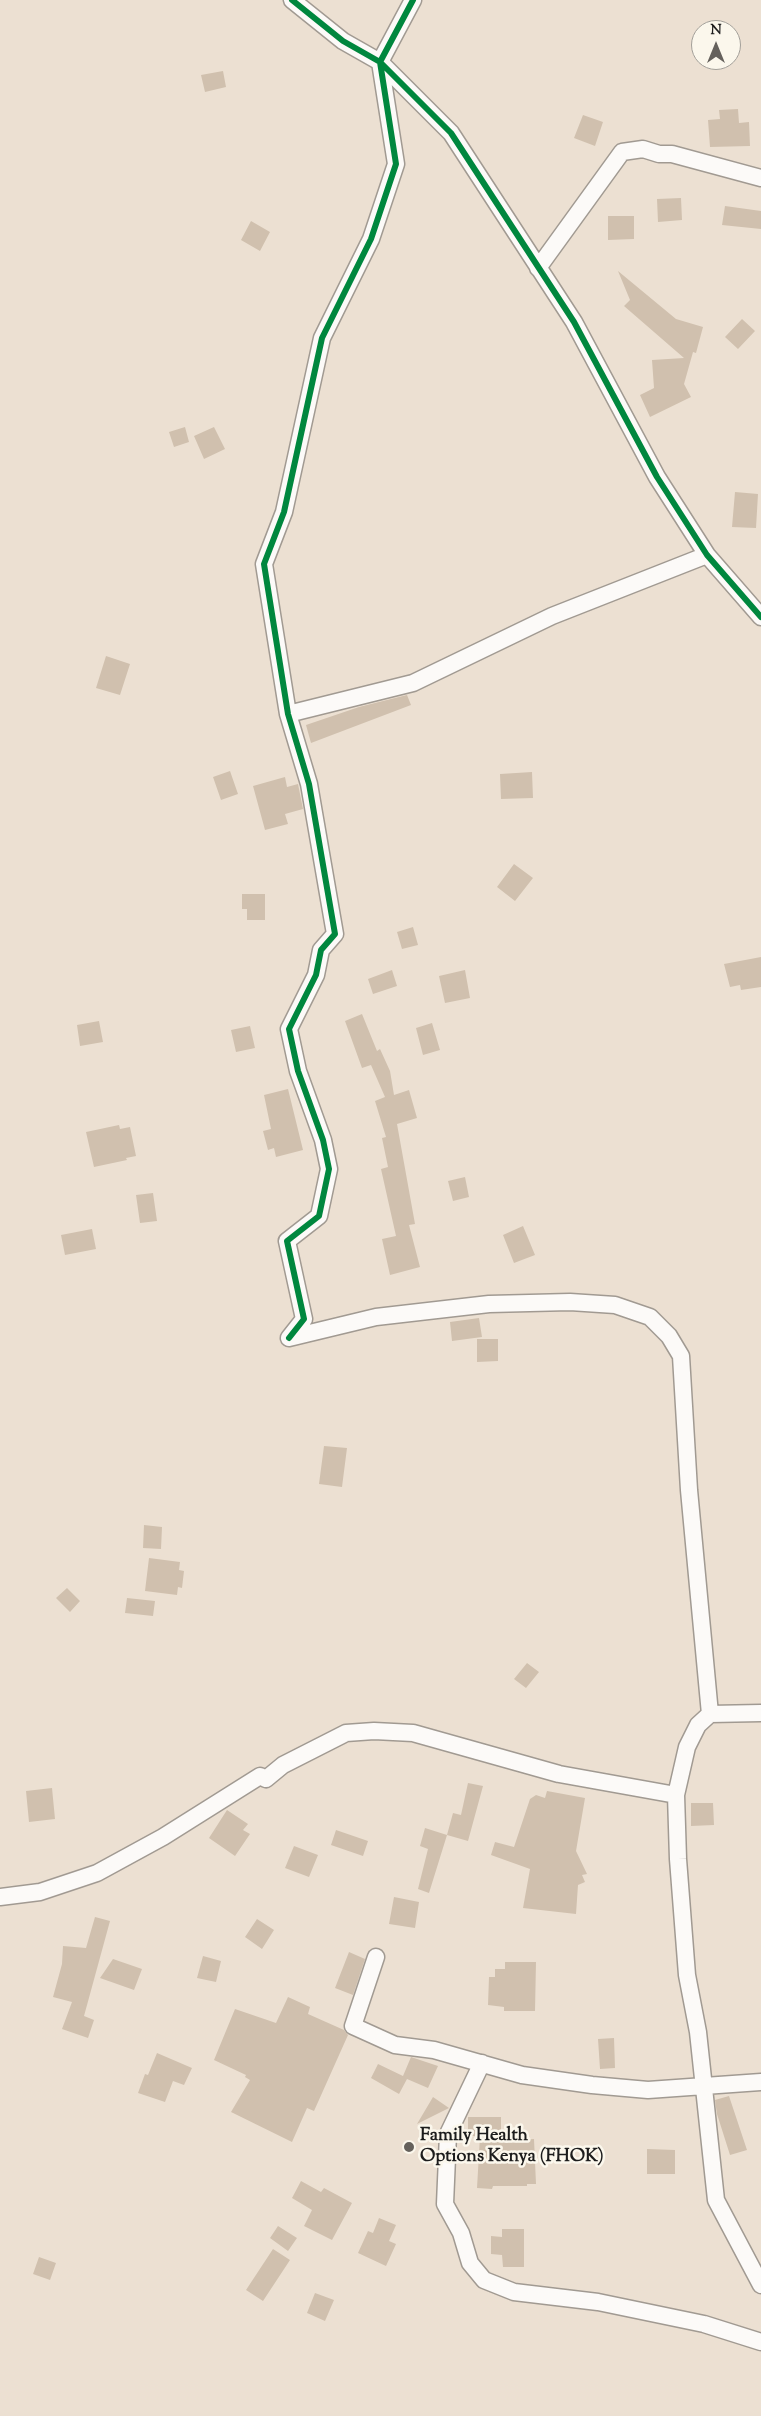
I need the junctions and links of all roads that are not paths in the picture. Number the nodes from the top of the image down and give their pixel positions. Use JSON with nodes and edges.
{"nodes":[{"id":1,"x":292,"y":0,"type":"edge"},
{"id":2,"x":413,"y":0,"type":"edge"},
{"id":3,"x":380,"y":62,"type":"junction"},
{"id":4,"x":761,"y":178,"type":"edge"},
{"id":5,"x":538,"y":268,"type":"junction"},
{"id":6,"x":707,"y":555,"type":"junction"},
{"id":7,"x":761,"y":617,"type":"edge"},
{"id":8,"x":288,"y":714,"type":"junction"},
{"id":9,"x":761,"y":1713,"type":"edge"},
{"id":10,"x":710,"y":1714,"type":"junction"},
{"id":11,"x":676,"y":1795,"type":"junction"},
{"id":12,"x":0,"y":1897,"type":"edge"},
{"id":13,"x":376,"y":1957,"type":"dead end"},
{"id":14,"x":482,"y":2063,"type":"junction"},
{"id":15,"x":761,"y":2082,"type":"edge"},
{"id":16,"x":704,"y":2085,"type":"junction"},
{"id":17,"x":761,"y":2285,"type":"edge"},
{"id":18,"x":761,"y":2342,"type":"edge"}],
"edges":[{"from":1,"to":3,"type":"street"},
{"from":2,"to":3,"type":"street"},
{"from":3,"to":5,"type":"street"},
{"from":3,"to":8,"type":"street"},
{"from":4,"to":5,"type":"street"},
{"from":5,"to":6,"type":"street"},
{"from":6,"to":7,"type":"street"},
{"from":6,"to":8,"type":"street"},
{"from":8,"to":10,"type":"street"},
{"from":9,"to":10,"type":"street"},
{"from":10,"to":11,"type":"street"},
{"from":11,"to":12,"type":"street"},
{"from":11,"to":16,"type":"street"},
{"from":13,"to":14,"type":"street"},
{"from":14,"to":16,"type":"street"},
{"from":14,"to":18,"type":"street"},
{"from":15,"to":16,"type":"street"},
{"from":16,"to":17,"type":"street"}]}
